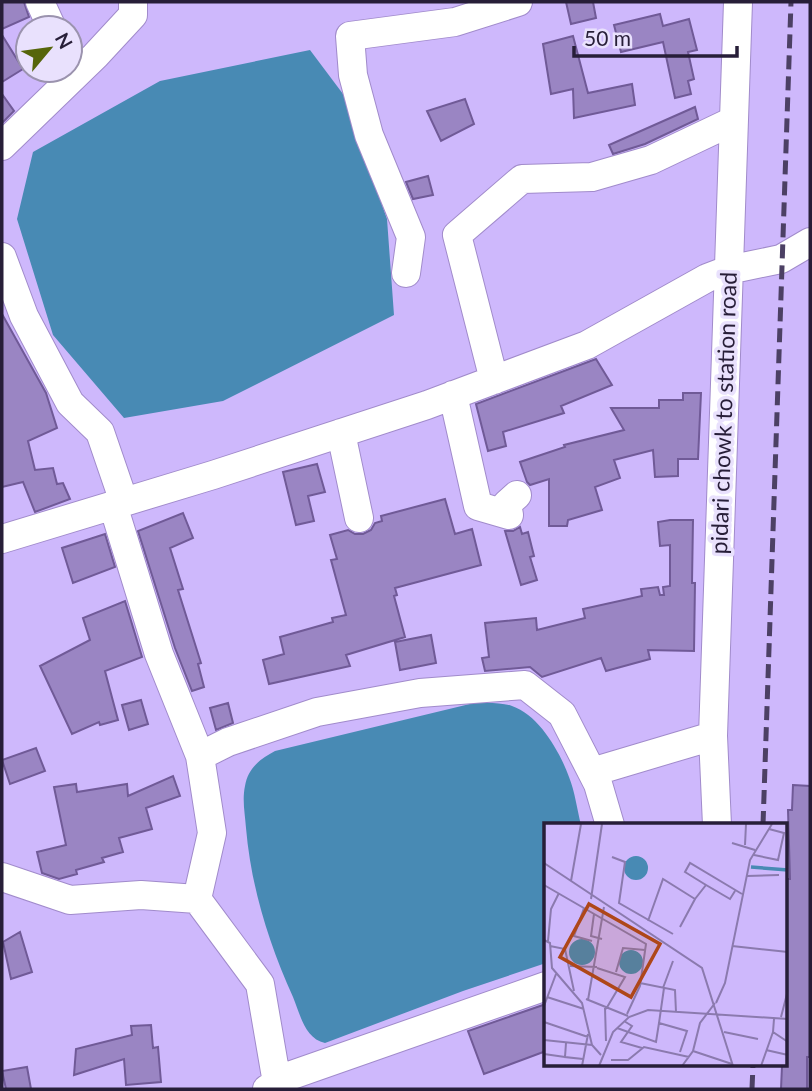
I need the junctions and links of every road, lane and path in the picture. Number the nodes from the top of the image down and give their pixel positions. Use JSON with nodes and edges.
{"nodes":[{"id":1,"x":133,"y":2,"type":"edge"},
{"id":2,"x":518,"y":2,"type":"edge"},
{"id":3,"x":738,"y":2,"type":"edge"},
{"id":4,"x":84,"y":61,"type":"edge"},
{"id":5,"x":60,"y":84,"type":"edge"},
{"id":6,"x":733,"y":121,"type":"junction"},
{"id":7,"x":2,"y":145,"type":"edge"},
{"id":8,"x":810,"y":242,"type":"edge"},
{"id":9,"x":2,"y":257,"type":"edge"},
{"id":10,"x":728,"y":270,"type":"junction"},
{"id":11,"x":406,"y":273,"type":"dead end"},
{"id":12,"x":494,"y":380,"type":"junction"},
{"id":13,"x":453,"y":395,"type":"junction"},
{"id":14,"x":341,"y":433,"type":"junction"},
{"id":15,"x":517,"y":495,"type":"dead end"},
{"id":16,"x":118,"y":504,"type":"junction"},
{"id":17,"x":359,"y":518,"type":"dead end"},
{"id":18,"x":2,"y":539,"type":"edge"},
{"id":19,"x":713,"y":736,"type":"junction"},
{"id":20,"x":200,"y":756,"type":"junction"},
{"id":21,"x":592,"y":772,"type":"junction"},
{"id":22,"x":609,"y":823,"type":"edge"},
{"id":23,"x":717,"y":823,"type":"edge"},
{"id":24,"x":2,"y":877,"type":"edge"},
{"id":25,"x":197,"y":899,"type":"junction"},
{"id":26,"x":544,"y":987,"type":"edge"},
{"id":27,"x":272,"y":1086,"type":"edge"}],
"edges":[{"from":1,"to":4,"type":"street"},
{"from":2,"to":11,"type":"street"},
{"from":3,"to":6,"type":"street","name":"pidari chowk to station road"},
{"from":5,"to":7,"type":"street"},
{"from":6,"to":10,"type":"street","name":"pidari chowk to station road"},
{"from":6,"to":12,"type":"street"},
{"from":8,"to":10,"type":"street"},
{"from":9,"to":16,"type":"street"},
{"from":10,"to":12,"type":"street"},
{"from":10,"to":19,"type":"street","name":"pidari chowk to station road"},
{"from":12,"to":13,"type":"street"},
{"from":13,"to":14,"type":"street"},
{"from":13,"to":15,"type":"street"},
{"from":14,"to":16,"type":"street"},
{"from":14,"to":17,"type":"street"},
{"from":16,"to":18,"type":"street"},
{"from":16,"to":20,"type":"street"},
{"from":19,"to":21,"type":"street"},
{"from":19,"to":23,"type":"street","name":"pidari chowk to station road"},
{"from":20,"to":21,"type":"street"},
{"from":20,"to":25,"type":"street"},
{"from":21,"to":22,"type":"street"},
{"from":24,"to":25,"type":"street"},
{"from":25,"to":27,"type":"street"},
{"from":26,"to":27,"type":"street"}]}
